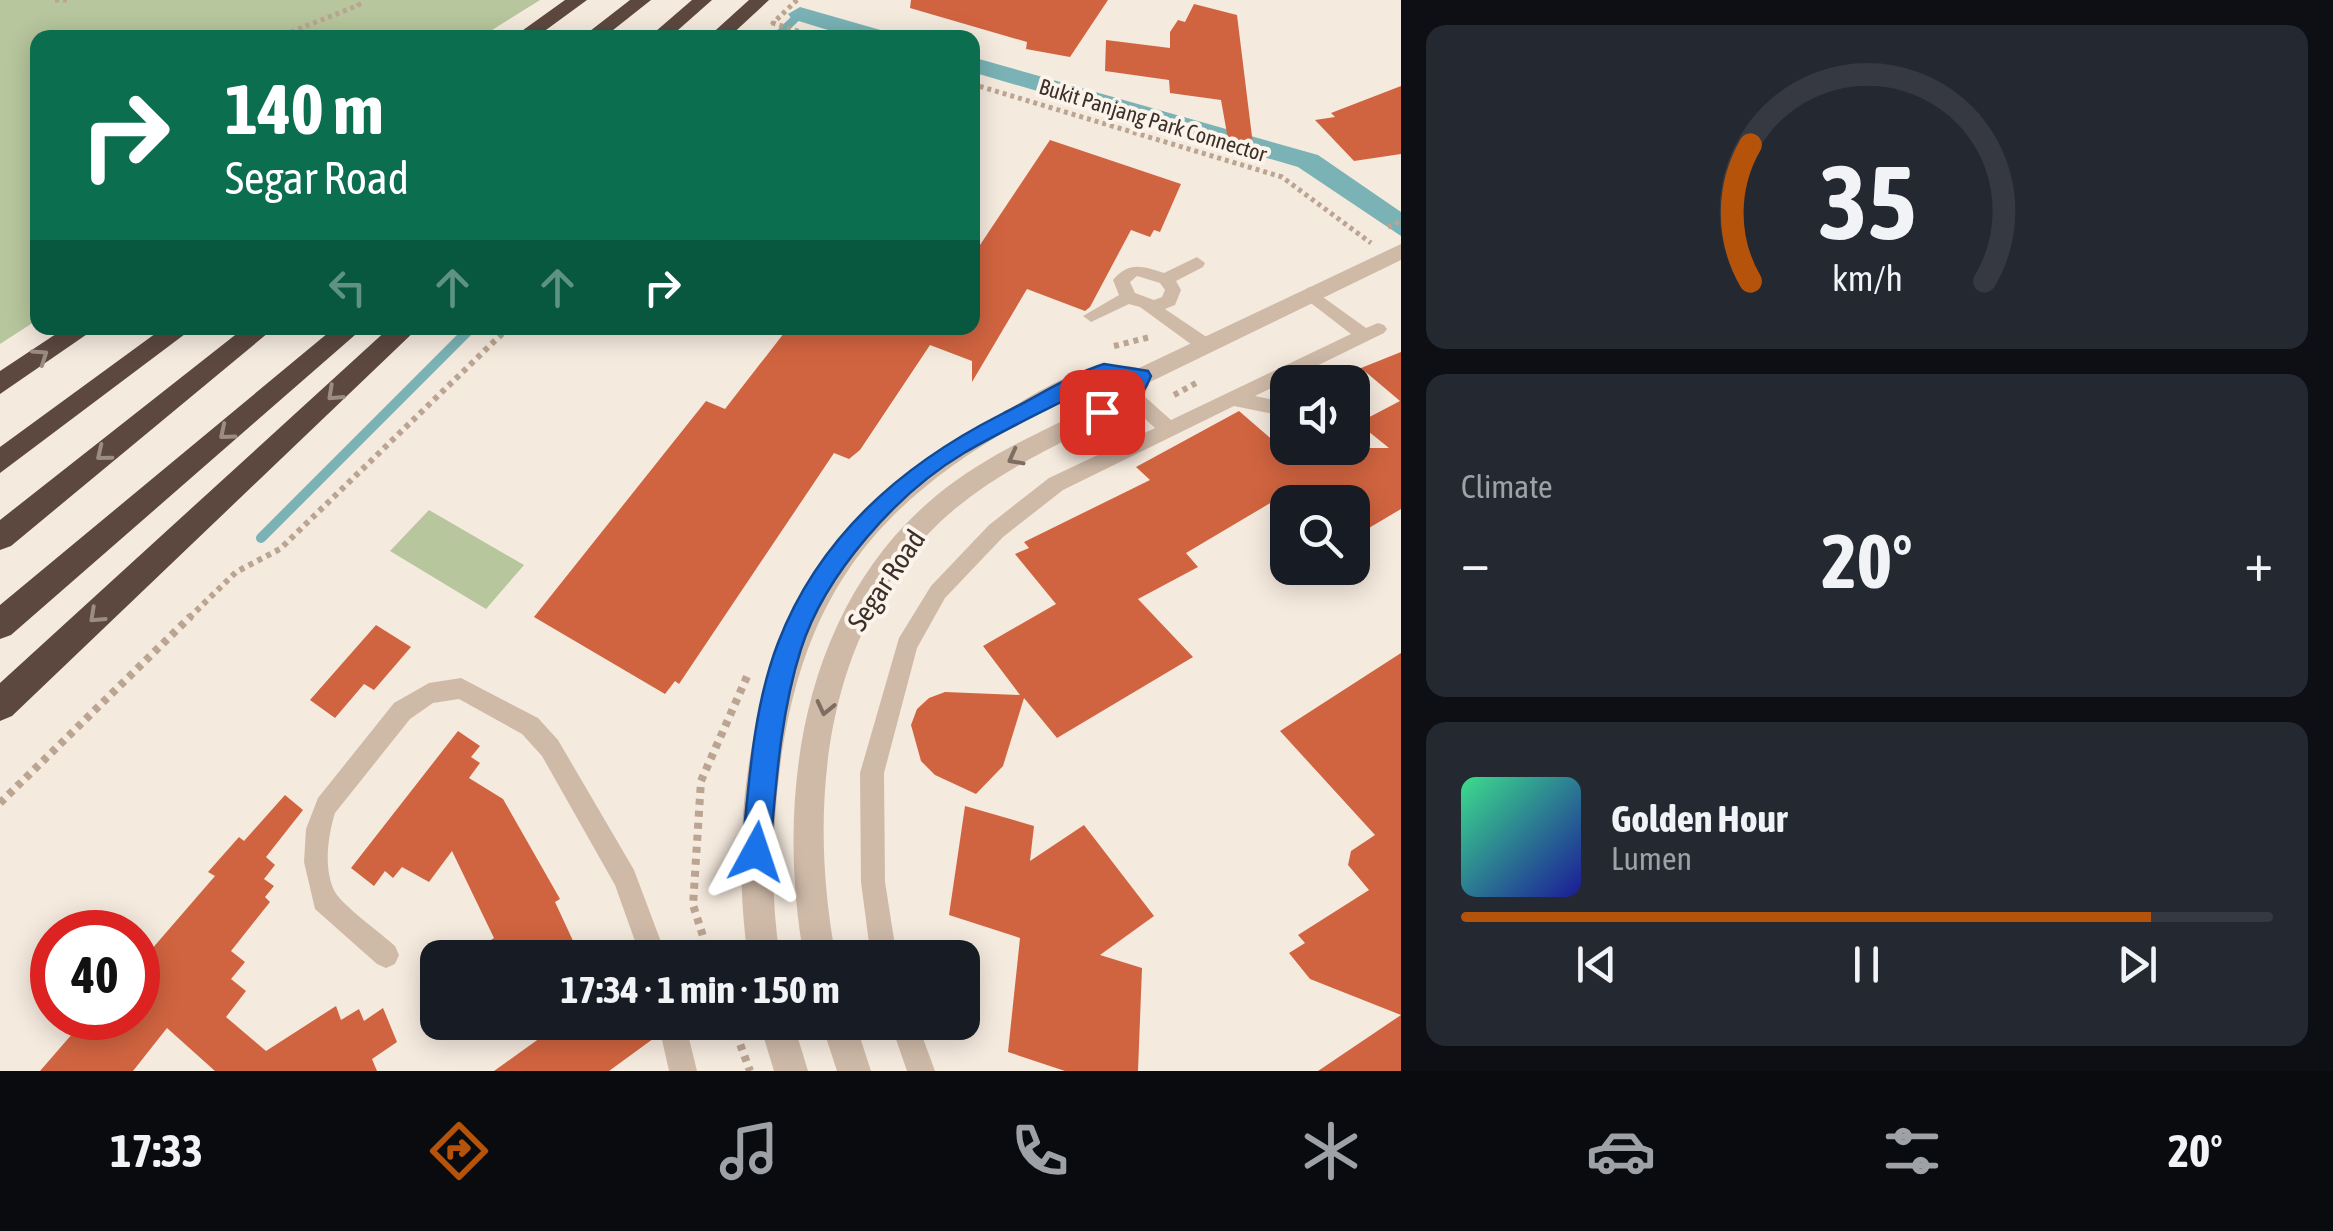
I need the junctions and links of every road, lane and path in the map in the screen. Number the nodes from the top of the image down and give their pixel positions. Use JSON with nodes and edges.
{"nodes":[{"id":1,"x":56,"y":0,"type":"edge"},
{"id":2,"x":68,"y":0,"type":"edge"},
{"id":3,"x":357,"y":0,"type":"edge"},
{"id":4,"x":578,"y":0,"type":"edge"},
{"id":5,"x":642,"y":0,"type":"edge"},
{"id":6,"x":703,"y":0,"type":"edge"},
{"id":7,"x":760,"y":0,"type":"edge"},
{"id":8,"x":773,"y":24,"type":"dead end"},
{"id":9,"x":296,"y":30,"type":"edge"},
{"id":10,"x":533,"y":30,"type":"edge"},
{"id":11,"x":601,"y":30,"type":"edge"},
{"id":12,"x":667,"y":30,"type":"edge"},
{"id":13,"x":725,"y":30,"type":"edge"},
{"id":14,"x":790,"y":30,"type":"edge"},
{"id":15,"x":980,"y":86,"type":"edge"},
{"id":16,"x":1364,"y":238,"type":"dead end"},
{"id":17,"x":1400,"y":251,"type":"edge"},
{"id":18,"x":1197,"y":263,"type":"dead end"},
{"id":19,"x":1166,"y":279,"type":"junction"},
{"id":20,"x":1309,"y":293,"type":"junction"},
{"id":21,"x":1136,"y":301,"type":"junction"},
{"id":22,"x":1169,"y":301,"type":"junction"},
{"id":23,"x":1091,"y":316,"type":"dead end"},
{"id":24,"x":1184,"y":328,"type":"junction"},
{"id":25,"x":73,"y":335,"type":"edge"},
{"id":26,"x":171,"y":335,"type":"edge"},
{"id":27,"x":252,"y":335,"type":"edge"},
{"id":28,"x":340,"y":335,"type":"edge"},
{"id":29,"x":397,"y":335,"type":"edge"},
{"id":30,"x":501,"y":335,"type":"edge"},
{"id":31,"x":1205,"y":345,"type":"junction"},
{"id":32,"x":1318,"y":358,"type":"junction"},
{"id":33,"x":1104,"y":360,"type":"junction"},
{"id":34,"x":1319,"y":365,"type":"edge"},
{"id":35,"x":0,"y":384,"type":"edge"},
{"id":36,"x":1137,"y":386,"type":"junction"},
{"id":37,"x":1233,"y":399,"type":"junction"},
{"id":38,"x":1270,"y":406,"type":"edge"},
{"id":39,"x":1170,"y":430,"type":"junction"},
{"id":40,"x":0,"y":462,"type":"edge"},
{"id":41,"x":0,"y":538,"type":"edge"},
{"id":42,"x":10,"y":617,"type":"edge"},
{"id":43,"x":0,"y":705,"type":"edge"},
{"id":44,"x":0,"y":803,"type":"edge"},
{"id":45,"x":647,"y":940,"type":"edge"},
{"id":46,"x":763,"y":940,"type":"edge"},
{"id":47,"x":818,"y":940,"type":"edge"},
{"id":48,"x":881,"y":940,"type":"edge"},
{"id":49,"x":386,"y":955,"type":"dead end"},
{"id":50,"x":675,"y":1040,"type":"edge"},
{"id":51,"x":739,"y":1040,"type":"edge"},
{"id":52,"x":782,"y":1040,"type":"edge"},
{"id":53,"x":844,"y":1040,"type":"edge"},
{"id":54,"x":911,"y":1040,"type":"edge"},
{"id":55,"x":683,"y":1071,"type":"edge"},
{"id":56,"x":750,"y":1071,"type":"edge"},
{"id":57,"x":791,"y":1071,"type":"edge"},
{"id":58,"x":854,"y":1071,"type":"edge"},
{"id":59,"x":922,"y":1071,"type":"edge"}],
"edges":[{"from":1,"to":2,"type":"path"},
{"from":3,"to":9,"type":"path"},
{"from":4,"to":10,"type":"highway"},
{"from":5,"to":11,"type":"highway"},
{"from":6,"to":12,"type":"highway"},
{"from":7,"to":13,"type":"highway"},
{"from":8,"to":14,"type":"path"},
{"from":15,"to":16,"type":"path","name":"Bukit Panjang Park Connector"},
{"from":17,"to":20,"type":"street","name":"Segar Road"},
{"from":18,"to":19,"type":"lane"},
{"from":19,"to":21,"type":"lane"},
{"from":19,"to":22,"type":"lane"},
{"from":20,"to":31,"type":"street","name":"Segar Road"},
{"from":20,"to":32,"type":"lane"},
{"from":21,"to":22,"type":"lane"},
{"from":21,"to":23,"type":"lane"},
{"from":21,"to":24,"type":"lane"},
{"from":22,"to":24,"type":"lane"},
{"from":24,"to":31,"type":"lane"},
{"from":24,"to":33,"type":"path"},
{"from":35,"to":25,"type":"highway","one_way":true},
{"from":26,"to":40,"type":"highway"},
{"from":27,"to":41,"type":"highway","one_way":true},
{"from":28,"to":42,"type":"highway","one_way":true},
{"from":29,"to":43,"type":"highway","one_way":true},
{"from":30,"to":44,"type":"path"},
{"from":31,"to":36,"type":"street","name":"Segar Road"},
{"from":32,"to":34,"type":"lane"},
{"from":32,"to":37,"type":"lane"},
{"from":33,"to":36,"type":"street"},
{"from":33,"to":46,"type":"street","name":"Segar Road"},
{"from":36,"to":39,"type":"lane"},
{"from":36,"to":47,"type":"street","name":"Segar Road","one_way":true},
{"from":37,"to":38,"type":"lane"},
{"from":37,"to":39,"type":"lane"},
{"from":39,"to":48,"type":"lane"},
{"from":45,"to":49,"type":"lane"},
{"from":50,"to":55,"type":"lane"},
{"from":51,"to":56,"type":"path"},
{"from":52,"to":57,"type":"street"},
{"from":53,"to":58,"type":"street"},
{"from":54,"to":59,"type":"lane"}]}
